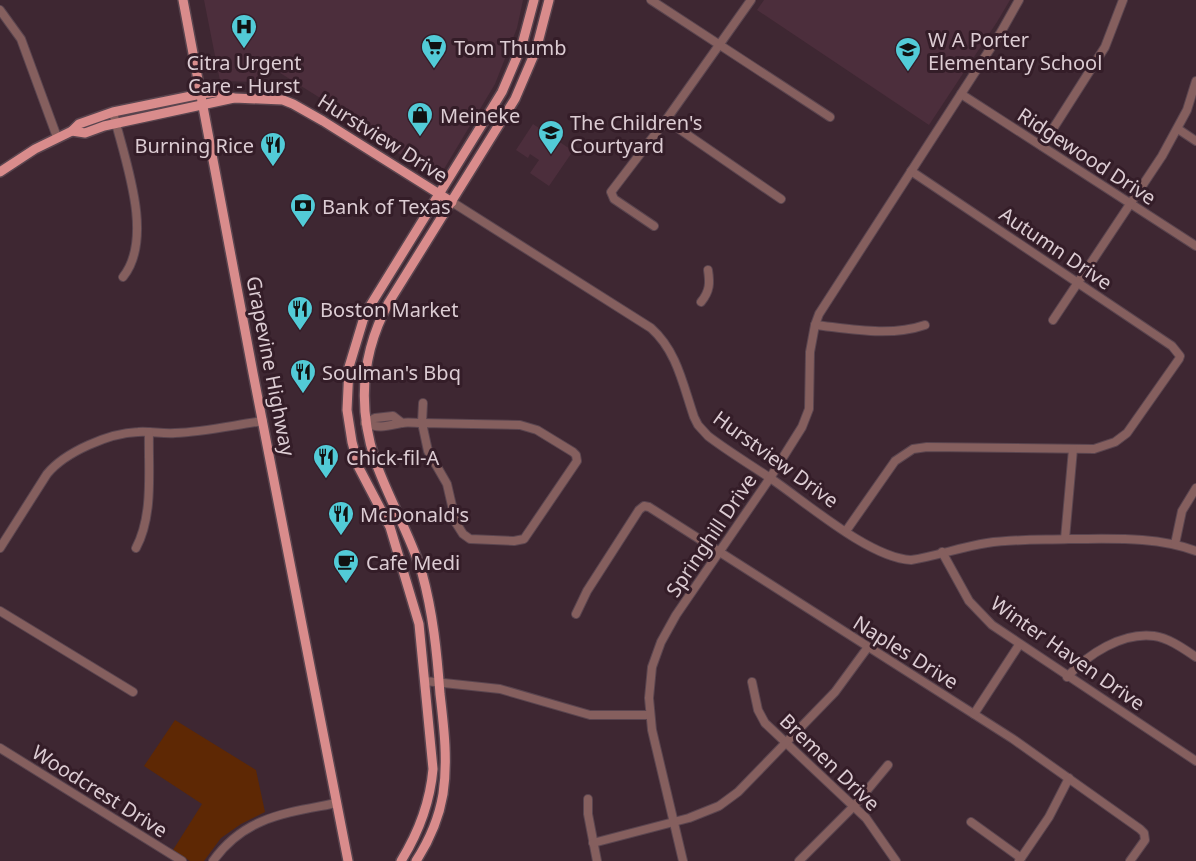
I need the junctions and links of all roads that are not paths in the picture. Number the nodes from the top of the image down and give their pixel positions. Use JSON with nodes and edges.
{"nodes":[{"id":1,"x":183,"y":0,"type":"edge"},
{"id":2,"x":534,"y":0,"type":"edge"},
{"id":3,"x":549,"y":0,"type":"edge"},
{"id":4,"x":651,"y":0,"type":"edge"},
{"id":5,"x":751,"y":0,"type":"edge"},
{"id":6,"x":1019,"y":0,"type":"edge"},
{"id":7,"x":1123,"y":0,"type":"edge"},
{"id":8,"x":0,"y":10,"type":"edge"},
{"id":9,"x":718,"y":44,"type":"junction"},
{"id":10,"x":513,"y":67,"type":"junction"},
{"id":11,"x":527,"y":74,"type":"junction"},
{"id":12,"x":1196,"y":81,"type":"edge"},
{"id":13,"x":961,"y":94,"type":"junction"},
{"id":14,"x":202,"y":99,"type":"junction"},
{"id":15,"x":113,"y":112,"type":"junction"},
{"id":16,"x":830,"y":117,"type":"dead end"},
{"id":17,"x":666,"y":120,"type":"junction"},
{"id":18,"x":116,"y":123,"type":"junction"},
{"id":19,"x":1178,"y":129,"type":"junction"},
{"id":20,"x":72,"y":131,"type":"junction"},
{"id":21,"x":57,"y":137,"type":"junction"},
{"id":22,"x":1196,"y":141,"type":"edge"},
{"id":23,"x":1042,"y":146,"type":"junction"},
{"id":24,"x":911,"y":171,"type":"junction"},
{"id":25,"x":0,"y":172,"type":"edge"},
{"id":26,"x":439,"y":194,"type":"junction"},
{"id":27,"x":781,"y":199,"type":"dead end"},
{"id":28,"x":452,"y":202,"type":"junction"},
{"id":29,"x":1130,"y":203,"type":"junction"},
{"id":30,"x":654,"y":226,"type":"dead end"},
{"id":31,"x":1196,"y":246,"type":"edge"},
{"id":32,"x":708,"y":270,"type":"dead end"},
{"id":33,"x":123,"y":277,"type":"dead end"},
{"id":34,"x":384,"y":282,"type":"junction"},
{"id":35,"x":1078,"y":283,"type":"junction"},
{"id":36,"x":396,"y":289,"type":"junction"},
{"id":37,"x":700,"y":302,"type":"dead end"},
{"id":38,"x":1053,"y":320,"type":"dead end"},
{"id":39,"x":925,"y":325,"type":"dead end"},
{"id":40,"x":815,"y":326,"type":"junction"},
{"id":41,"x":423,"y":403,"type":"dead end"},
{"id":42,"x":263,"y":421,"type":"junction"},
{"id":43,"x":365,"y":423,"type":"junction"},
{"id":44,"x":422,"y":423,"type":"junction"},
{"id":45,"x":349,"y":427,"type":"junction"},
{"id":46,"x":149,"y":432,"type":"junction"},
{"id":47,"x":1073,"y":449,"type":"junction"},
{"id":48,"x":770,"y":478,"type":"junction"},
{"id":49,"x":1196,"y":488,"type":"edge"},
{"id":50,"x":846,"y":531,"type":"junction"},
{"id":51,"x":1065,"y":539,"type":"junction"},
{"id":52,"x":1175,"y":544,"type":"junction"},
{"id":53,"x":0,"y":548,"type":"edge"},
{"id":54,"x":136,"y":548,"type":"dead end"},
{"id":55,"x":720,"y":552,"type":"junction"},
{"id":56,"x":942,"y":552,"type":"junction"},
{"id":57,"x":1196,"y":552,"type":"edge"},
{"id":58,"x":0,"y":611,"type":"edge"},
{"id":59,"x":576,"y":614,"type":"dead end"},
{"id":60,"x":1019,"y":645,"type":"junction"},
{"id":61,"x":868,"y":647,"type":"junction"},
{"id":62,"x":1196,"y":657,"type":"edge"},
{"id":63,"x":1067,"y":676,"type":"junction"},
{"id":64,"x":425,"y":681,"type":"junction"},
{"id":65,"x":439,"y":681,"type":"junction"},
{"id":66,"x":752,"y":682,"type":"dead end"},
{"id":67,"x":133,"y":692,"type":"dead end"},
{"id":68,"x":974,"y":714,"type":"junction"},
{"id":69,"x":650,"y":715,"type":"junction"},
{"id":70,"x":787,"y":744,"type":"junction"},
{"id":71,"x":0,"y":748,"type":"edge"},
{"id":72,"x":1196,"y":761,"type":"edge"},
{"id":73,"x":888,"y":765,"type":"dead end"},
{"id":74,"x":1069,"y":778,"type":"junction"},
{"id":75,"x":588,"y":798,"type":"dead end"},
{"id":76,"x":337,"y":803,"type":"junction"},
{"id":77,"x":854,"y":806,"type":"junction"},
{"id":78,"x":674,"y":822,"type":"junction"},
{"id":79,"x":971,"y":822,"type":"dead end"},
{"id":80,"x":593,"y":843,"type":"junction"},
{"id":81,"x":1020,"y":860,"type":"edge"},
{"id":82,"x":182,"y":861,"type":"edge"},
{"id":83,"x":213,"y":861,"type":"edge"},
{"id":84,"x":348,"y":861,"type":"edge"},
{"id":85,"x":400,"y":861,"type":"edge"},
{"id":86,"x":416,"y":861,"type":"edge"},
{"id":87,"x":597,"y":861,"type":"edge"},
{"id":88,"x":683,"y":861,"type":"edge"},
{"id":89,"x":799,"y":861,"type":"edge"},
{"id":90,"x":896,"y":861,"type":"edge"},
{"id":91,"x":1131,"y":861,"type":"edge"}],
"edges":[{"from":1,"to":14,"type":"main road","name":"Grapevine Highway"},
{"from":2,"to":10,"type":"main road"},
{"from":3,"to":11,"type":"main road"},
{"from":4,"to":9,"type":"street"},
{"from":5,"to":9,"type":"street"},
{"from":6,"to":13,"type":"street","name":"Springhill Drive"},
{"from":7,"to":23,"type":"street"},
{"from":8,"to":21,"type":"street"},
{"from":9,"to":16,"type":"street"},
{"from":9,"to":17,"type":"street"},
{"from":10,"to":11,"type":"main road"},
{"from":10,"to":26,"type":"main road"},
{"from":11,"to":28,"type":"main road"},
{"from":12,"to":19,"type":"street"},
{"from":13,"to":23,"type":"street","name":"Ridgewood Drive"},
{"from":13,"to":24,"type":"street","name":"Springhill Drive"},
{"from":14,"to":15,"type":"main road"},
{"from":14,"to":18,"type":"main road"},
{"from":14,"to":26,"type":"main road","name":"Hurstview Drive"},
{"from":14,"to":42,"type":"main road","name":"Grapevine Highway"},
{"from":15,"to":18,"type":"street"},
{"from":15,"to":20,"type":"main road"},
{"from":17,"to":27,"type":"street"},
{"from":17,"to":30,"type":"street"},
{"from":18,"to":20,"type":"main road"},
{"from":18,"to":33,"type":"street"},
{"from":19,"to":22,"type":"street"},
{"from":19,"to":29,"type":"street"},
{"from":20,"to":21,"type":"main road"},
{"from":21,"to":25,"type":"main road"},
{"from":23,"to":29,"type":"street","name":"Ridgewood Drive"},
{"from":24,"to":35,"type":"street","name":"Autumn Drive"},
{"from":24,"to":40,"type":"street","name":"Springhill Drive"},
{"from":26,"to":28,"type":"main road","name":"Hurstview Drive"},
{"from":26,"to":34,"type":"main road"},
{"from":28,"to":36,"type":"main road"},
{"from":28,"to":48,"type":"street","name":"Hurstview Drive"},
{"from":29,"to":31,"type":"street","name":"Ridgewood Drive"},
{"from":29,"to":35,"type":"street"},
{"from":32,"to":37,"type":"street"},
{"from":34,"to":36,"type":"main road"},
{"from":34,"to":45,"type":"main road"},
{"from":35,"to":38,"type":"street"},
{"from":35,"to":47,"type":"street","name":"Autumn Drive"},
{"from":36,"to":43,"type":"main road"},
{"from":39,"to":40,"type":"street"},
{"from":40,"to":48,"type":"street","name":"Springhill Drive"},
{"from":41,"to":44,"type":"street"},
{"from":42,"to":46,"type":"street"},
{"from":42,"to":76,"type":"main road","name":"Grapevine Highway"},
{"from":43,"to":44,"type":"street"},
{"from":43,"to":45,"type":"main road"},
{"from":43,"to":65,"type":"main road"},
{"from":44,"to":44,"type":"street"},
{"from":45,"to":64,"type":"main road"},
{"from":46,"to":53,"type":"street"},
{"from":46,"to":54,"type":"street"},
{"from":47,"to":50,"type":"street"},
{"from":47,"to":51,"type":"street"},
{"from":48,"to":50,"type":"street","name":"Hurstview Drive"},
{"from":48,"to":55,"type":"street","name":"Springhill Drive"},
{"from":49,"to":52,"type":"street"},
{"from":50,"to":56,"type":"street","name":"Hurstview Drive"},
{"from":51,"to":52,"type":"street","name":"Hurstview Drive"},
{"from":51,"to":56,"type":"street","name":"Hurstview Drive"},
{"from":52,"to":57,"type":"street","name":"Hurstview Drive"},
{"from":55,"to":59,"type":"street","name":"Naples Drive"},
{"from":55,"to":61,"type":"street","name":"Naples Drive"},
{"from":55,"to":69,"type":"street","name":"Springhill Drive"},
{"from":56,"to":60,"type":"street","name":"Winter Haven Drive"},
{"from":58,"to":67,"type":"street"},
{"from":60,"to":63,"type":"street","name":"Winter Haven Drive"},
{"from":60,"to":68,"type":"street"},
{"from":61,"to":68,"type":"street","name":"Naples Drive"},
{"from":61,"to":70,"type":"street"},
{"from":62,"to":63,"type":"street"},
{"from":63,"to":72,"type":"street","name":"Winter Haven Drive"},
{"from":64,"to":65,"type":"street"},
{"from":64,"to":85,"type":"main road"},
{"from":65,"to":69,"type":"street"},
{"from":65,"to":86,"type":"main road"},
{"from":66,"to":70,"type":"street","name":"Bremen Drive"},
{"from":68,"to":74,"type":"street","name":"Naples Drive"},
{"from":69,"to":78,"type":"street","name":"Springhill Drive"},
{"from":70,"to":77,"type":"street","name":"Bremen Drive"},
{"from":70,"to":78,"type":"street"},
{"from":71,"to":82,"type":"street","name":"Woodcrest Drive"},
{"from":73,"to":77,"type":"street"},
{"from":74,"to":81,"type":"street"},
{"from":74,"to":91,"type":"street","name":"Naples Drive"},
{"from":75,"to":80,"type":"street"},
{"from":76,"to":83,"type":"street"},
{"from":76,"to":84,"type":"main road","name":"Grapevine Highway"},
{"from":77,"to":89,"type":"street"},
{"from":77,"to":90,"type":"street","name":"Bremen Drive"},
{"from":78,"to":80,"type":"street"},
{"from":78,"to":88,"type":"street","name":"Springhill Drive"},
{"from":79,"to":81,"type":"street"},
{"from":80,"to":87,"type":"street"}]}
